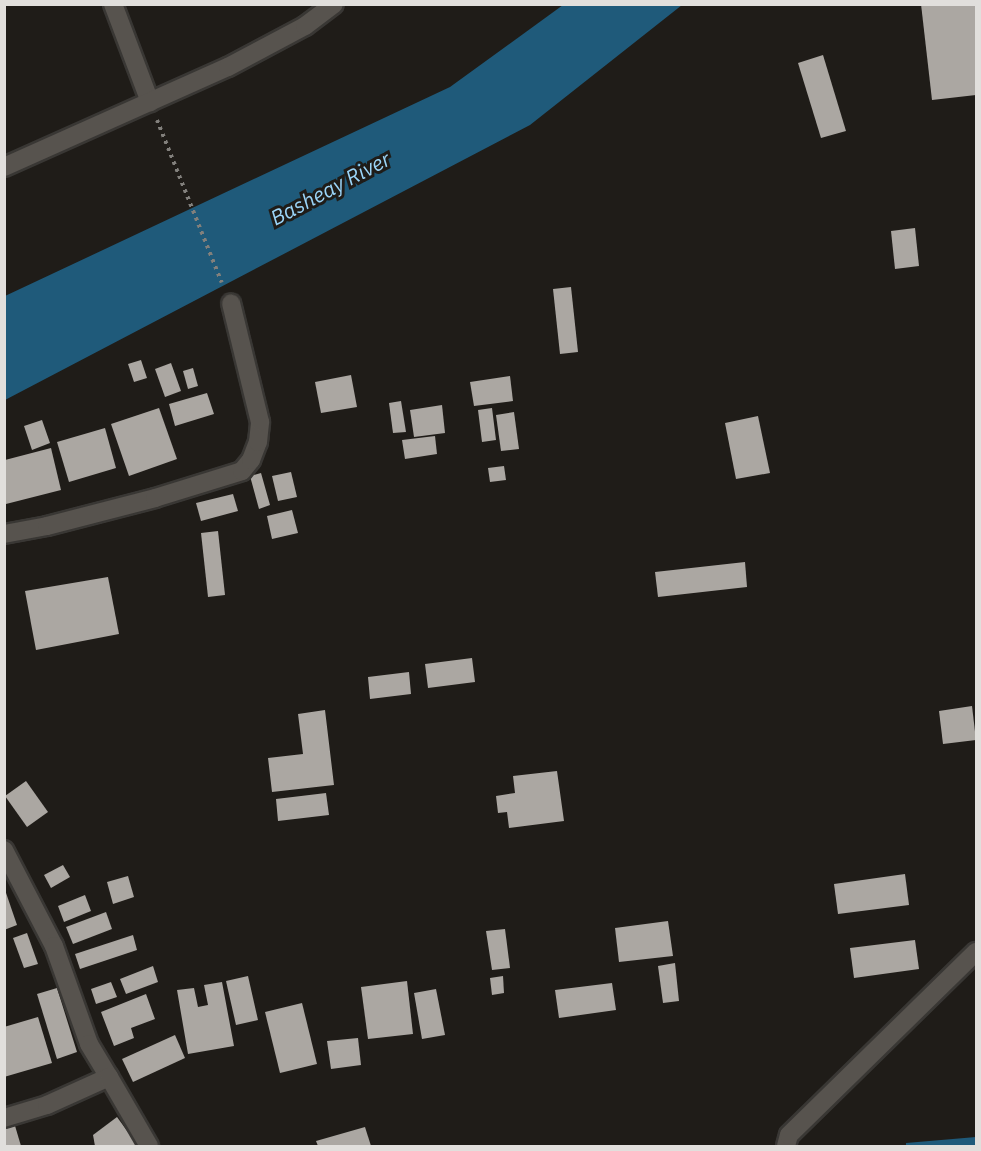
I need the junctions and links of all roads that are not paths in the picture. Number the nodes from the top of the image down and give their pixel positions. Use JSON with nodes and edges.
{"nodes":[{"id":1,"x":114,"y":4,"type":"edge"},
{"id":2,"x":334,"y":4,"type":"edge"},
{"id":3,"x":150,"y":102,"type":"junction"},
{"id":4,"x":4,"y":167,"type":"edge"},
{"id":5,"x":231,"y":303,"type":"road end"},
{"id":6,"x":4,"y":534,"type":"edge"},
{"id":7,"x":4,"y":850,"type":"edge"},
{"id":8,"x":976,"y":952,"type":"edge"},
{"id":9,"x":109,"y":1077,"type":"junction"},
{"id":10,"x":4,"y":1118,"type":"edge"},
{"id":11,"x":149,"y":1146,"type":"edge"},
{"id":12,"x":786,"y":1146,"type":"edge"}],
"edges":[{"from":1,"to":3,"type":"street"},
{"from":2,"to":3,"type":"street"},
{"from":3,"to":4,"type":"street"},
{"from":5,"to":6,"type":"street"},
{"from":7,"to":9,"type":"street"},
{"from":8,"to":12,"type":"street"},
{"from":9,"to":10,"type":"street"},
{"from":9,"to":11,"type":"street"}]}
